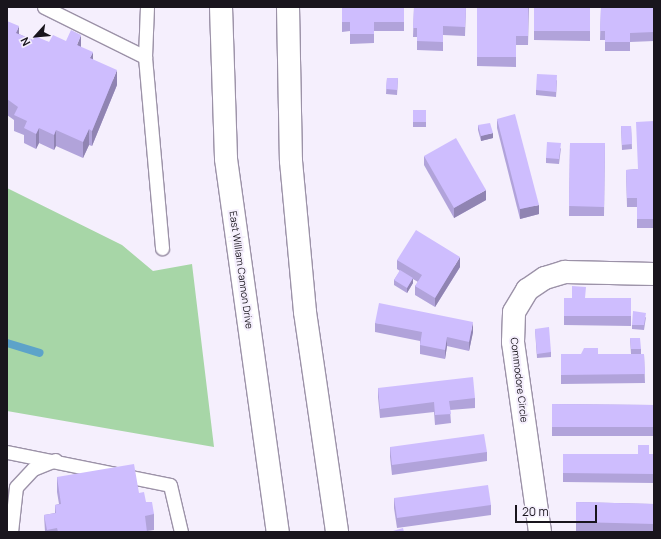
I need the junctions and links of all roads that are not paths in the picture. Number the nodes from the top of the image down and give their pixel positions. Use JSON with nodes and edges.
{"nodes":[{"id":1,"x":44,"y":7,"type":"edge"},
{"id":2,"x":147,"y":7,"type":"edge"},
{"id":3,"x":221,"y":7,"type":"edge"},
{"id":4,"x":288,"y":7,"type":"edge"},
{"id":5,"x":145,"y":57,"type":"junction"},
{"id":6,"x":162,"y":248,"type":"dead end"},
{"id":7,"x":654,"y":274,"type":"edge"},
{"id":8,"x":7,"y":452,"type":"edge"},
{"id":9,"x":55,"y":460,"type":"junction"},
{"id":10,"x":7,"y":532,"type":"edge"},
{"id":11,"x":180,"y":532,"type":"edge"},
{"id":12,"x":278,"y":532,"type":"edge"},
{"id":13,"x":337,"y":532,"type":"edge"},
{"id":14,"x":540,"y":532,"type":"edge"}],
"edges":[{"from":1,"to":5,"type":"lane"},
{"from":2,"to":5,"type":"lane"},
{"from":3,"to":12,"type":"main road","name":"East William Cannon Drive"},
{"from":4,"to":13,"type":"main road"},
{"from":5,"to":6,"type":"lane"},
{"from":7,"to":14,"type":"main road","name":"Commodore Circle"},
{"from":8,"to":9,"type":"lane"},
{"from":9,"to":10,"type":"lane"},
{"from":9,"to":11,"type":"lane"}]}
